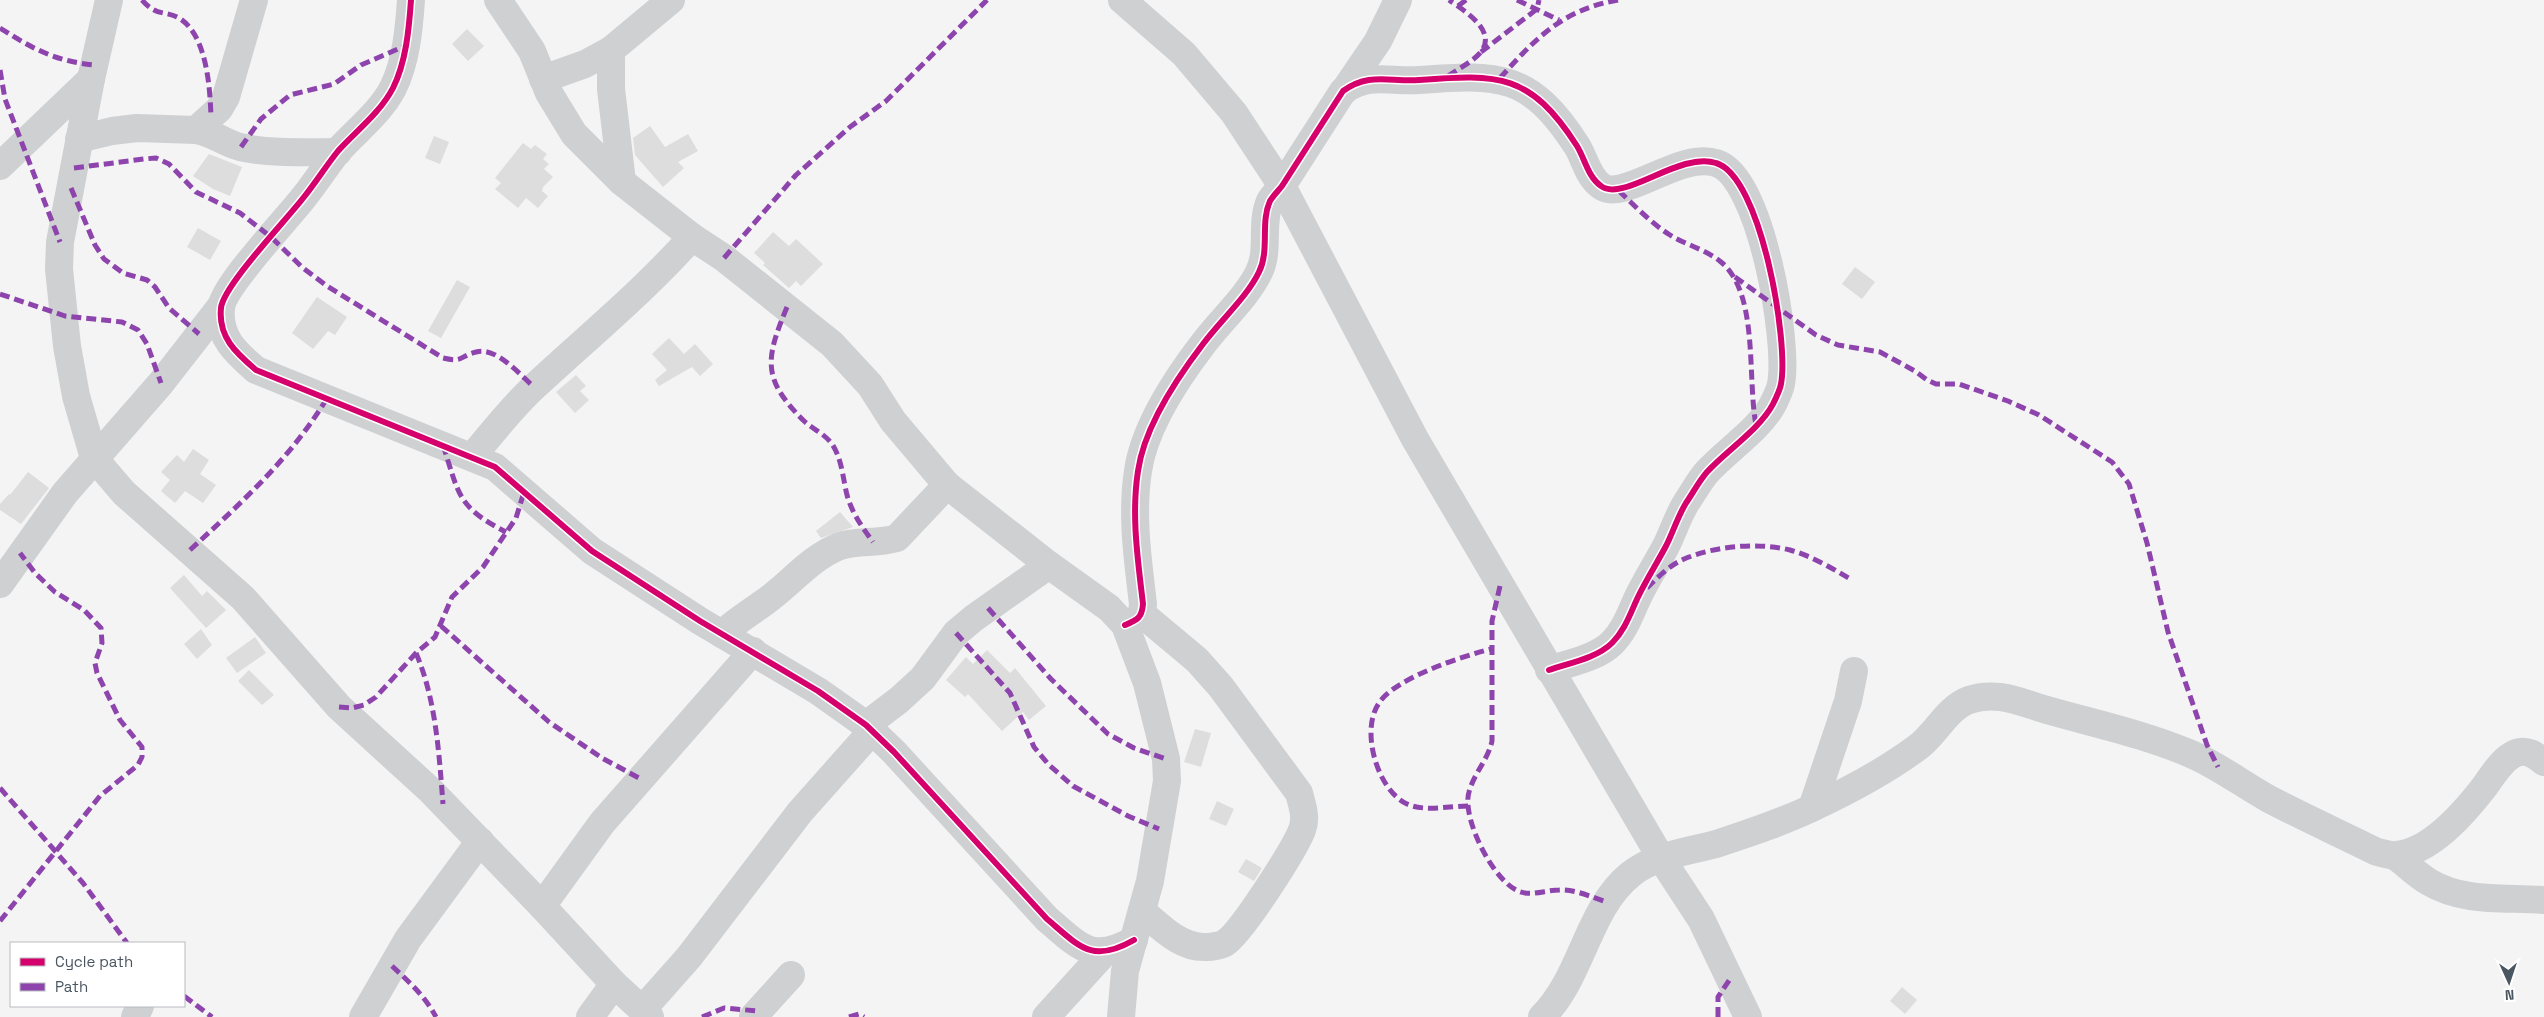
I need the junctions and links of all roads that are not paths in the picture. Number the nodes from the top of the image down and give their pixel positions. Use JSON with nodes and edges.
{"nodes":[{"id":1,"x":109,"y":0,"type":"edge"},
{"id":2,"x":254,"y":0,"type":"edge"},
{"id":3,"x":411,"y":0,"type":"edge"},
{"id":4,"x":498,"y":0,"type":"edge"},
{"id":5,"x":671,"y":0,"type":"edge"},
{"id":6,"x":1398,"y":0,"type":"edge"},
{"id":7,"x":1133,"y":4,"type":"edge"},
{"id":8,"x":611,"y":50,"type":"junction"},
{"id":9,"x":91,"y":79,"type":"junction"},
{"id":10,"x":543,"y":79,"type":"junction"},
{"id":11,"x":1343,"y":91,"type":"junction"},
{"id":12,"x":196,"y":130,"type":"junction"},
{"id":13,"x":79,"y":139,"type":"junction"},
{"id":14,"x":338,"y":152,"type":"junction"},
{"id":15,"x":0,"y":166,"type":"edge"},
{"id":16,"x":622,"y":182,"type":"junction"},
{"id":17,"x":1282,"y":186,"type":"junction"},
{"id":18,"x":692,"y":237,"type":"junction"},
{"id":19,"x":220,"y":306,"type":"junction"},
{"id":20,"x":472,"y":457,"type":"junction"},
{"id":21,"x":94,"y":458,"type":"junction"},
{"id":22,"x":947,"y":485,"type":"junction"},
{"id":23,"x":1049,"y":565,"type":"junction"},
{"id":24,"x":0,"y":584,"type":"edge"},
{"id":25,"x":1133,"y":620,"type":"junction"},
{"id":26,"x":722,"y":634,"type":"junction"},
{"id":27,"x":753,"y":651,"type":"junction"},
{"id":28,"x":1549,"y":670,"type":"junction"},
{"id":29,"x":1854,"y":671,"type":"dead end"},
{"id":30,"x":869,"y":728,"type":"junction"},
{"id":31,"x":2544,"y":762,"type":"edge"},
{"id":32,"x":1812,"y":808,"type":"junction"},
{"id":33,"x":480,"y":841,"type":"junction"},
{"id":34,"x":2395,"y":856,"type":"junction"},
{"id":35,"x":1661,"y":858,"type":"junction"},
{"id":36,"x":2544,"y":900,"type":"edge"},
{"id":37,"x":542,"y":906,"type":"junction"},
{"id":38,"x":1142,"y":911,"type":"junction"},
{"id":39,"x":1134,"y":940,"type":"junction"},
{"id":40,"x":1104,"y":954,"type":"junction"},
{"id":41,"x":791,"y":975,"type":"dead end"},
{"id":42,"x":614,"y":984,"type":"junction"},
{"id":43,"x":646,"y":1013,"type":"edge"},
{"id":44,"x":364,"y":1017,"type":"edge"},
{"id":45,"x":590,"y":1017,"type":"edge"},
{"id":46,"x":753,"y":1017,"type":"edge"},
{"id":47,"x":1046,"y":1017,"type":"edge"},
{"id":48,"x":1121,"y":1017,"type":"edge"},
{"id":49,"x":1542,"y":1017,"type":"edge"},
{"id":50,"x":1748,"y":1017,"type":"edge"}],
"edges":[{"from":1,"to":9,"type":"street"},
{"from":2,"to":12,"type":"street"},
{"from":3,"to":14,"type":"street"},
{"from":4,"to":10,"type":"street"},
{"from":5,"to":8,"type":"street"},
{"from":6,"to":11,"type":"street"},
{"from":7,"to":17,"type":"street"},
{"from":8,"to":10,"type":"street"},
{"from":8,"to":16,"type":"street"},
{"from":9,"to":13,"type":"street"},
{"from":9,"to":15,"type":"street"},
{"from":10,"to":16,"type":"street"},
{"from":11,"to":17,"type":"street"},
{"from":11,"to":28,"type":"street"},
{"from":12,"to":13,"type":"street"},
{"from":12,"to":14,"type":"street"},
{"from":13,"to":21,"type":"street"},
{"from":14,"to":19,"type":"street"},
{"from":16,"to":18,"type":"street"},
{"from":17,"to":25,"type":"street"},
{"from":17,"to":28,"type":"street"},
{"from":18,"to":20,"type":"street"},
{"from":18,"to":22,"type":"street"},
{"from":19,"to":20,"type":"street"},
{"from":19,"to":21,"type":"street"},
{"from":20,"to":26,"type":"street"},
{"from":21,"to":24,"type":"street"},
{"from":21,"to":33,"type":"street"},
{"from":22,"to":23,"type":"street"},
{"from":22,"to":26,"type":"street"},
{"from":23,"to":25,"type":"street"},
{"from":23,"to":30,"type":"street"},
{"from":25,"to":38,"type":"street"},
{"from":25,"to":38,"type":"street"},
{"from":26,"to":27,"type":"street"},
{"from":27,"to":30,"type":"street"},
{"from":27,"to":37,"type":"street"},
{"from":28,"to":35,"type":"street"},
{"from":29,"to":32,"type":"street"},
{"from":30,"to":40,"type":"street"},
{"from":30,"to":43,"type":"street"},
{"from":31,"to":34,"type":"street"},
{"from":32,"to":34,"type":"street"},
{"from":32,"to":35,"type":"street"},
{"from":33,"to":37,"type":"street"},
{"from":33,"to":44,"type":"street"},
{"from":34,"to":36,"type":"street"},
{"from":35,"to":49,"type":"street"},
{"from":35,"to":50,"type":"street"},
{"from":37,"to":42,"type":"street"},
{"from":38,"to":39,"type":"street"},
{"from":39,"to":40,"type":"street"},
{"from":39,"to":48,"type":"street"},
{"from":40,"to":47,"type":"street"},
{"from":41,"to":46,"type":"street"},
{"from":42,"to":43,"type":"street"},
{"from":42,"to":45,"type":"street"}]}
